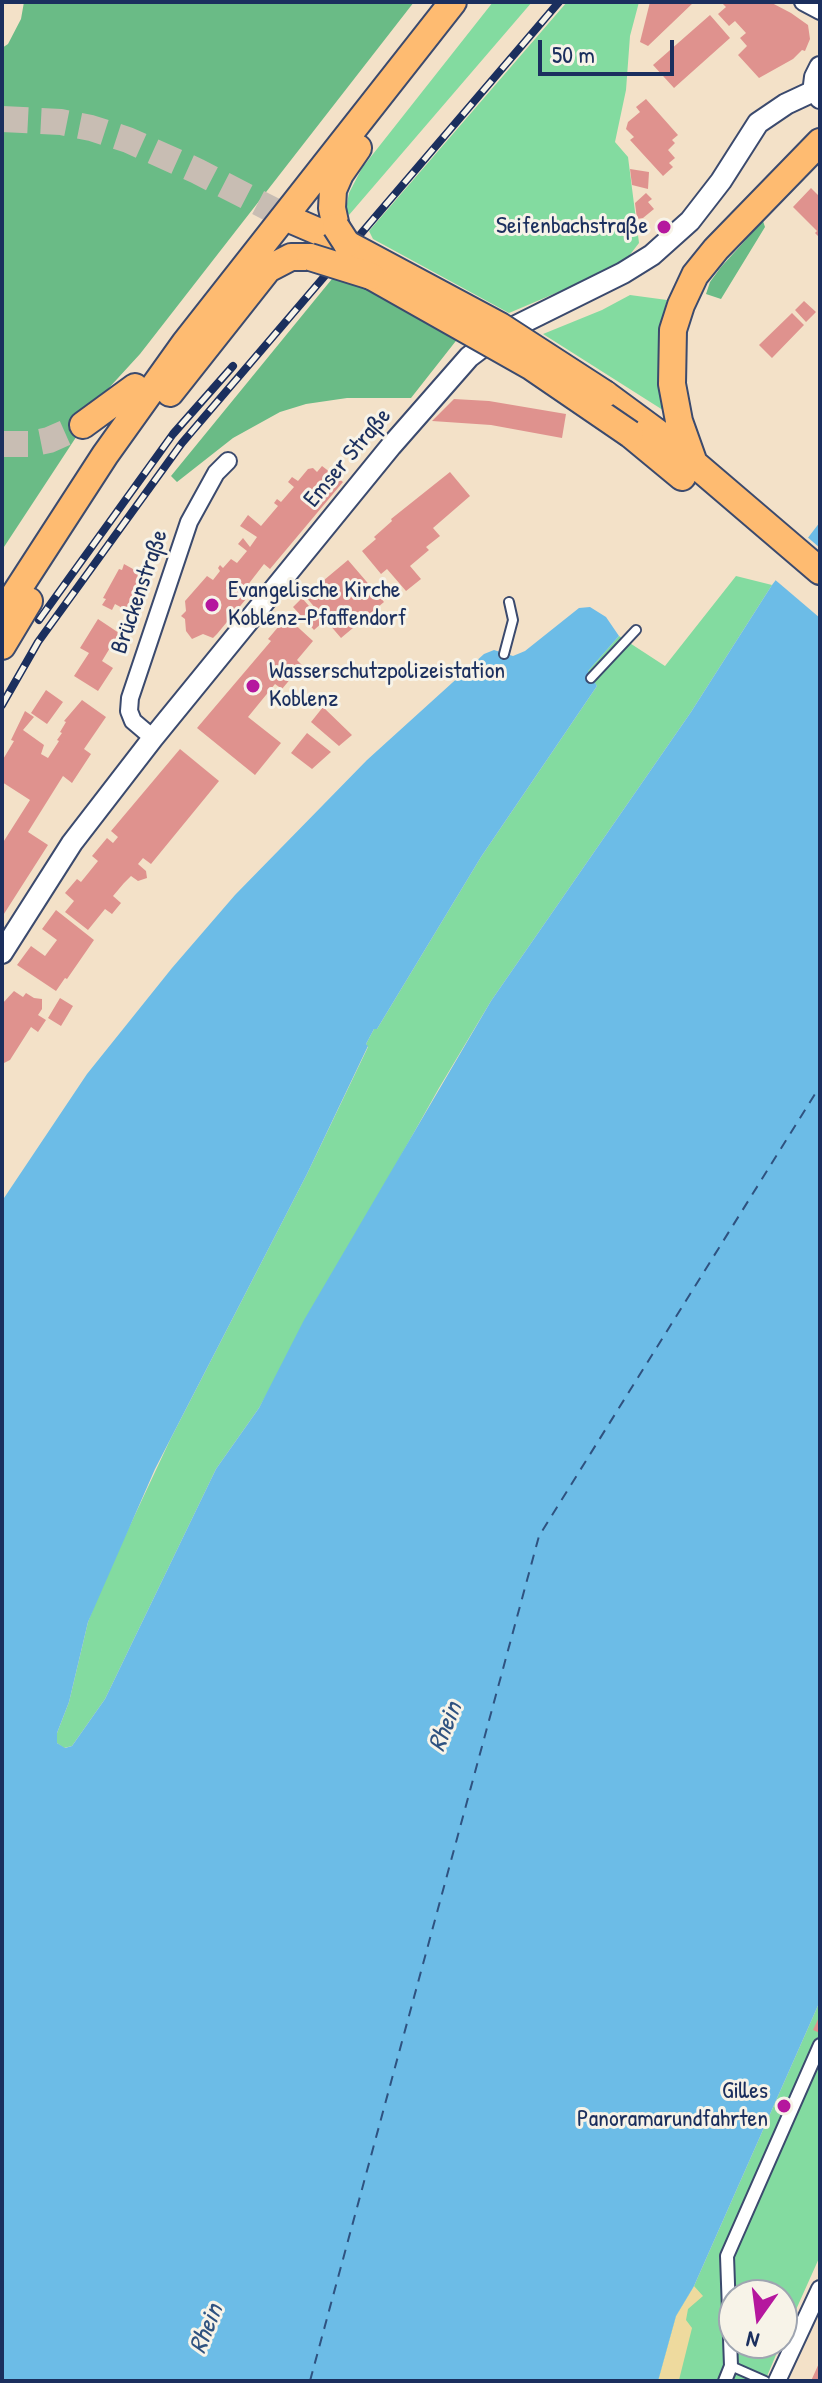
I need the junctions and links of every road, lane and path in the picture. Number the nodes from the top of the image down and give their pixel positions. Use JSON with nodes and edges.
{"nodes":[{"id":1,"x":433,"y":2,"type":"edge"},
{"id":2,"x":453,"y":2,"type":"edge"},
{"id":3,"x":475,"y":2,"type":"edge"},
{"id":4,"x":803,"y":2,"type":"edge"},
{"id":5,"x":820,"y":11,"type":"edge"},
{"id":6,"x":820,"y":67,"type":"edge"},
{"id":7,"x":818,"y":94,"type":"edge"},
{"id":8,"x":820,"y":142,"type":"edge"},
{"id":9,"x":290,"y":226,"type":"tunnel mouth"},
{"id":10,"x":328,"y":242,"type":"junction"},
{"id":11,"x":135,"y":387,"type":"junction"},
{"id":12,"x":83,"y":425,"type":"tunnel mouth"},
{"id":13,"x":228,"y":461,"type":"dead end"},
{"id":14,"x":695,"y":466,"type":"junction"},
{"id":15,"x":735,"y":510,"type":"junction"},
{"id":16,"x":820,"y":571,"type":"edge"},
{"id":17,"x":2,"y":585,"type":"edge"},
{"id":18,"x":820,"y":592,"type":"edge"},
{"id":19,"x":509,"y":602,"type":"dead end"},
{"id":20,"x":2,"y":614,"type":"edge"},
{"id":21,"x":636,"y":630,"type":"dead end"},
{"id":22,"x":2,"y":646,"type":"edge"},
{"id":23,"x":504,"y":654,"type":"dead end"},
{"id":24,"x":591,"y":678,"type":"dead end"},
{"id":25,"x":153,"y":738,"type":"junction"},
{"id":26,"x":2,"y":953,"type":"edge"},
{"id":27,"x":820,"y":2045,"type":"edge"},
{"id":28,"x":820,"y":2289,"type":"edge"},
{"id":29,"x":731,"y":2366,"type":"junction"},
{"id":30,"x":725,"y":2381,"type":"edge"},
{"id":31,"x":765,"y":2381,"type":"edge"},
{"id":32,"x":777,"y":2381,"type":"edge"}],
"edges":[{"from":1,"to":11,"type":"main road"},
{"from":2,"to":20,"type":"main road"},
{"from":3,"to":10,"type":"main road"},
{"from":4,"to":5,"type":"street"},
{"from":6,"to":7,"type":"street","name":"Emser Straße"},
{"from":7,"to":25,"type":"street","name":"Emser Straße"},
{"from":8,"to":14,"type":"main road"},
{"from":9,"to":10,"type":"main road"},
{"from":10,"to":14,"type":"main road","bridge":true},
{"from":10,"to":15,"type":"main road","bridge":true},
{"from":10,"to":22,"type":"main road"},
{"from":11,"to":12,"type":"main road"},
{"from":11,"to":17,"type":"main road"},
{"from":13,"to":25,"type":"street","name":"Brückenstraße"},
{"from":14,"to":15,"type":"main road"},
{"from":15,"to":16,"type":"main road"},
{"from":15,"to":18,"type":"main road"},
{"from":19,"to":23,"type":"lane"},
{"from":21,"to":24,"type":"lane"},
{"from":25,"to":26,"type":"street","name":"Emser Straße"},
{"from":27,"to":29,"type":"street"},
{"from":28,"to":32,"type":"street"},
{"from":29,"to":30,"type":"street"},
{"from":29,"to":31,"type":"lane"}]}
